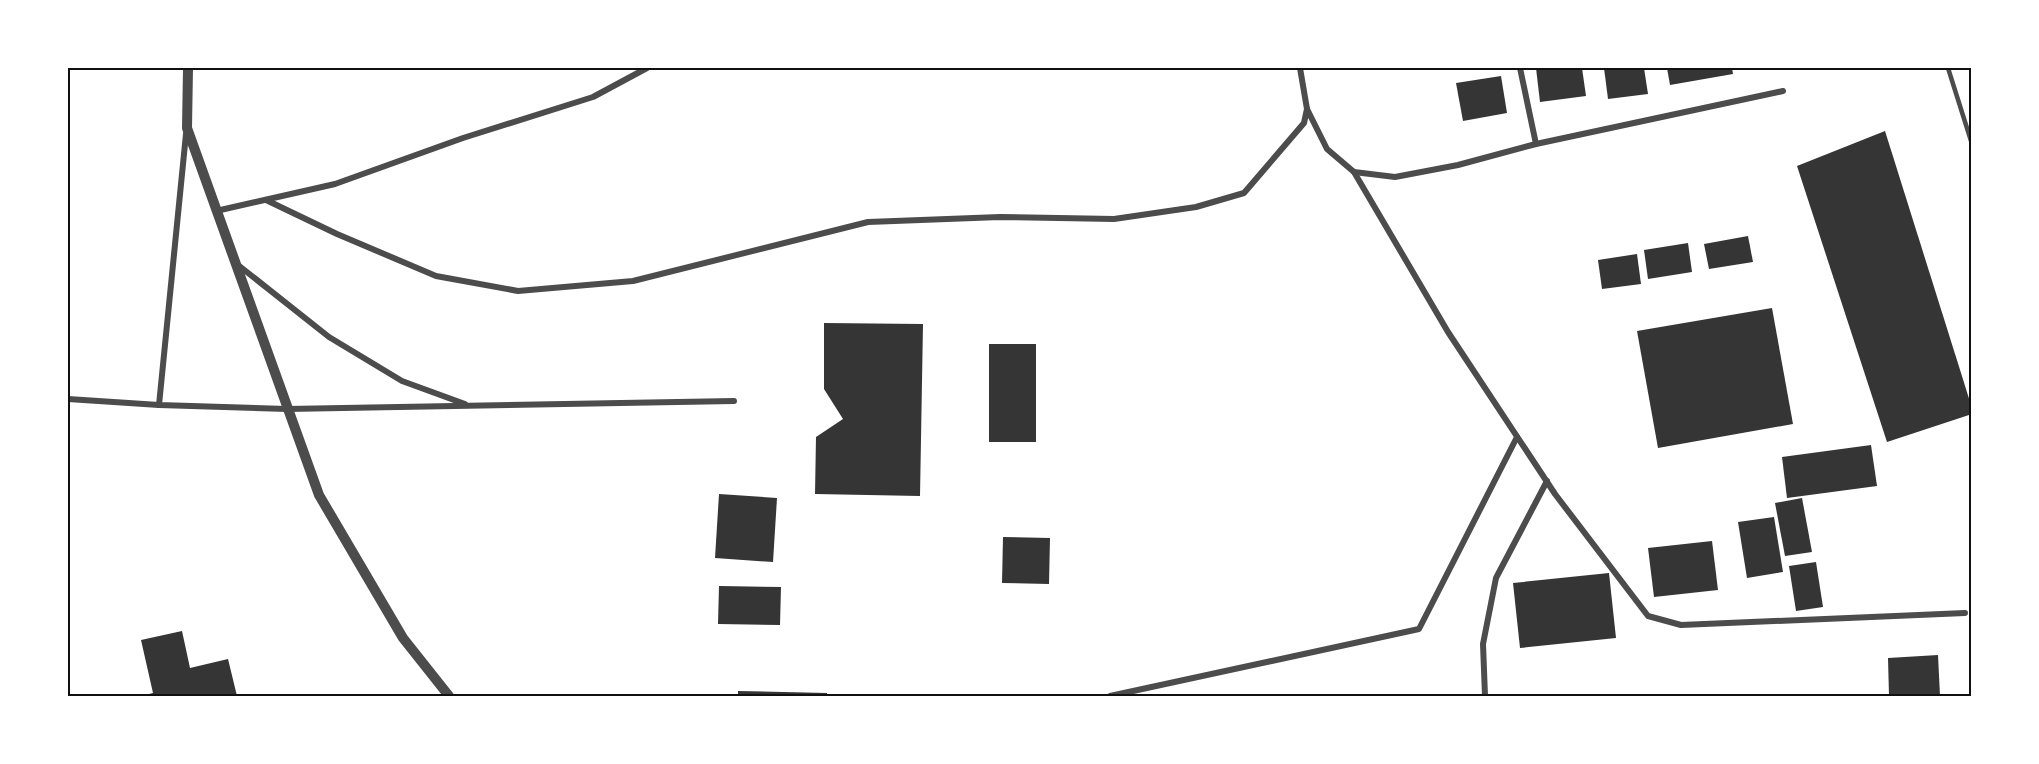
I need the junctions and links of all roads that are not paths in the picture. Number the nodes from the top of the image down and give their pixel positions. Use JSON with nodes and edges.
{"nodes":[{"id":1,"x":188,"y":68,"type":"edge"},
{"id":2,"x":647,"y":68,"type":"edge"},
{"id":3,"x":1300,"y":68,"type":"edge"},
{"id":4,"x":1520,"y":68,"type":"edge"},
{"id":5,"x":1948,"y":68,"type":"edge"},
{"id":6,"x":1783,"y":91,"type":"dead end"},
{"id":7,"x":1307,"y":109,"type":"junction"},
{"id":8,"x":187,"y":128,"type":"junction"},
{"id":9,"x":1536,"y":144,"type":"junction"},
{"id":10,"x":1971,"y":144,"type":"edge"},
{"id":11,"x":1353,"y":172,"type":"junction"},
{"id":12,"x":266,"y":200,"type":"junction"},
{"id":13,"x":216,"y":211,"type":"junction"},
{"id":14,"x":235,"y":262,"type":"junction"},
{"id":15,"x":68,"y":399,"type":"edge"},
{"id":16,"x":734,"y":401,"type":"dead end"},
{"id":17,"x":159,"y":405,"type":"junction"},
{"id":18,"x":470,"y":406,"type":"junction"},
{"id":19,"x":287,"y":409,"type":"junction"},
{"id":20,"x":1517,"y":437,"type":"junction"},
{"id":21,"x":1547,"y":482,"type":"junction"},
{"id":22,"x":1965,"y":612,"type":"dead end"},
{"id":23,"x":449,"y":696,"type":"edge"},
{"id":24,"x":1110,"y":696,"type":"edge"},
{"id":25,"x":1485,"y":696,"type":"edge"}],
"edges":[{"from":1,"to":8,"type":"street"},
{"from":2,"to":12,"type":"street"},
{"from":3,"to":7,"type":"street"},
{"from":4,"to":9,"type":"street"},
{"from":5,"to":10,"type":"lane"},
{"from":6,"to":9,"type":"street"},
{"from":7,"to":11,"type":"street"},
{"from":7,"to":12,"type":"street"},
{"from":8,"to":13,"type":"street"},
{"from":8,"to":17,"type":"street"},
{"from":9,"to":11,"type":"street"},
{"from":11,"to":20,"type":"street"},
{"from":12,"to":13,"type":"street"},
{"from":13,"to":14,"type":"street"},
{"from":14,"to":18,"type":"street"},
{"from":14,"to":19,"type":"street"},
{"from":15,"to":17,"type":"street"},
{"from":16,"to":18,"type":"street"},
{"from":17,"to":19,"type":"street"},
{"from":18,"to":19,"type":"street"},
{"from":19,"to":23,"type":"street"},
{"from":20,"to":21,"type":"street"},
{"from":20,"to":24,"type":"street"},
{"from":21,"to":22,"type":"street"},
{"from":21,"to":25,"type":"street"}]}
